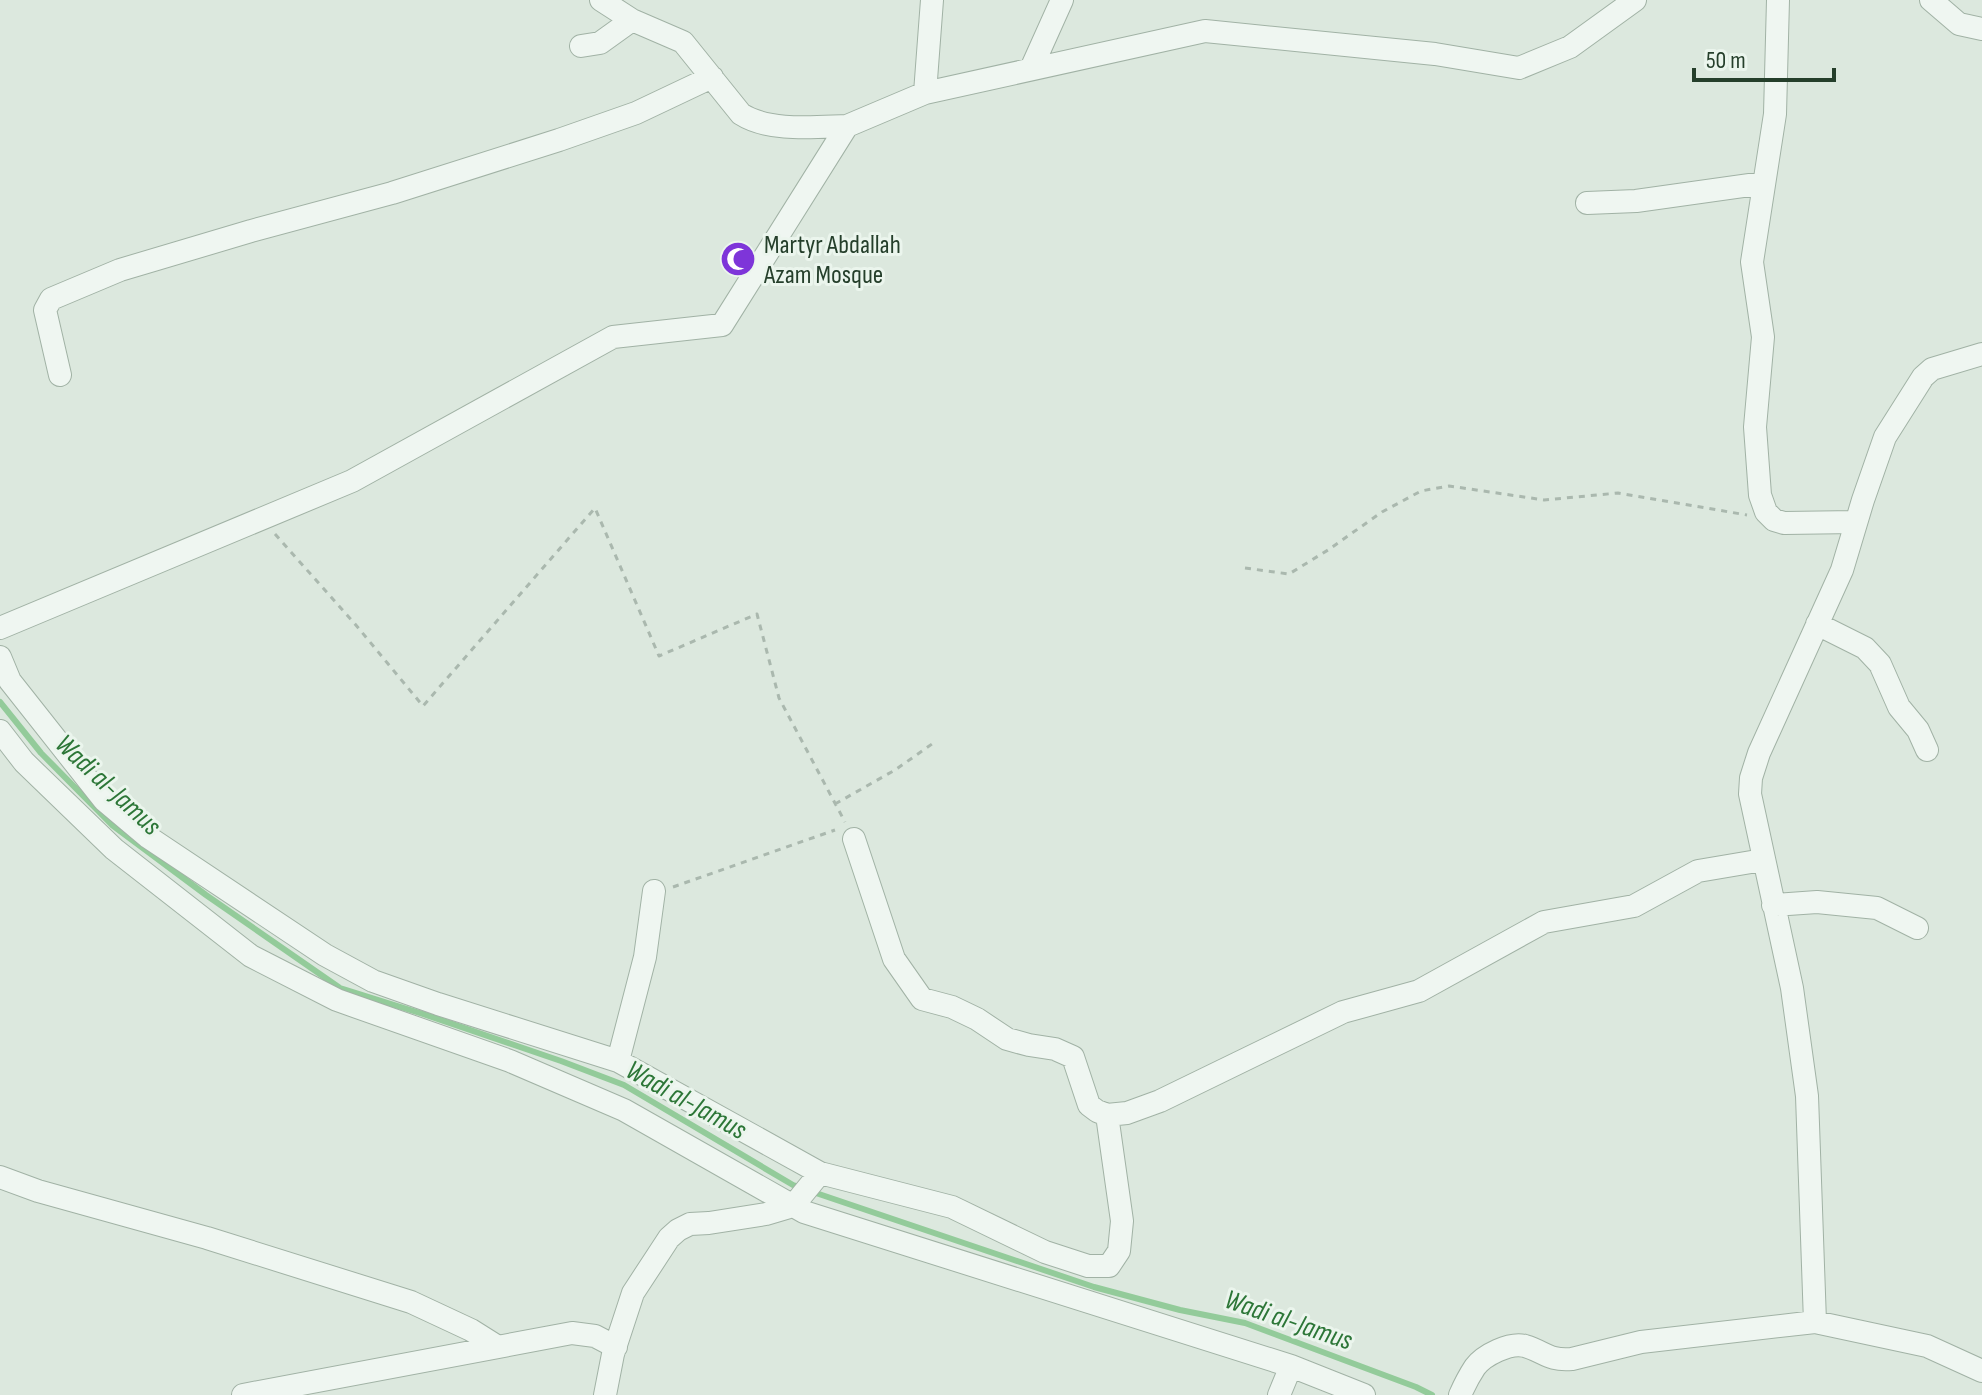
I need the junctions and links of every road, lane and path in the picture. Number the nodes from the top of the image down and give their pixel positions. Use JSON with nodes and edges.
{"nodes":[{"id":1,"x":601,"y":0,"type":"edge"},
{"id":2,"x":932,"y":0,"type":"edge"},
{"id":3,"x":1062,"y":0,"type":"edge"},
{"id":4,"x":1635,"y":0,"type":"edge"},
{"id":5,"x":1778,"y":0,"type":"edge"},
{"id":6,"x":1931,"y":0,"type":"edge"},
{"id":7,"x":632,"y":20,"type":"junction"},
{"id":8,"x":1982,"y":29,"type":"edge"},
{"id":9,"x":581,"y":46,"type":"dead end"},
{"id":10,"x":1031,"y":69,"type":"junction"},
{"id":11,"x":712,"y":77,"type":"junction"},
{"id":12,"x":925,"y":93,"type":"junction"},
{"id":13,"x":847,"y":126,"type":"junction"},
{"id":14,"x":1764,"y":183,"type":"junction"},
{"id":15,"x":1587,"y":203,"type":"dead end"},
{"id":16,"x":1982,"y":354,"type":"edge"},
{"id":17,"x":60,"y":375,"type":"dead end"},
{"id":18,"x":262,"y":520,"type":"junction"},
{"id":19,"x":1774,"y":520,"type":"junction"},
{"id":20,"x":1856,"y":522,"type":"junction"},
{"id":21,"x":1245,"y":568,"type":"dead end"},
{"id":22,"x":1817,"y":624,"type":"junction"},
{"id":23,"x":0,"y":628,"type":"edge"},
{"id":24,"x":0,"y":657,"type":"edge"},
{"id":25,"x":0,"y":731,"type":"edge"},
{"id":26,"x":932,"y":744,"type":"dead end"},
{"id":27,"x":1927,"y":750,"type":"dead end"},
{"id":28,"x":835,"y":804,"type":"junction"},
{"id":29,"x":854,"y":839,"type":"dead end"},
{"id":30,"x":1763,"y":860,"type":"junction"},
{"id":31,"x":654,"y":891,"type":"joint"},
{"id":32,"x":1773,"y":905,"type":"junction"},
{"id":33,"x":1917,"y":928,"type":"dead end"},
{"id":34,"x":618,"y":1061,"type":"junction"},
{"id":35,"x":1107,"y":1115,"type":"junction"},
{"id":36,"x":820,"y":1173,"type":"junction"},
{"id":37,"x":0,"y":1177,"type":"edge"},
{"id":38,"x":793,"y":1206,"type":"junction"},
{"id":39,"x":1815,"y":1322,"type":"junction"},
{"id":40,"x":498,"y":1347,"type":"junction"},
{"id":41,"x":616,"y":1347,"type":"junction"},
{"id":42,"x":1291,"y":1366,"type":"junction"},
{"id":43,"x":1982,"y":1371,"type":"edge"},
{"id":44,"x":243,"y":1395,"type":"edge"},
{"id":45,"x":605,"y":1395,"type":"edge"},
{"id":46,"x":1279,"y":1395,"type":"edge"},
{"id":47,"x":1364,"y":1395,"type":"edge"},
{"id":48,"x":1460,"y":1395,"type":"edge"}],
"edges":[{"from":1,"to":7,"type":"street"},
{"from":2,"to":12,"type":"street"},
{"from":3,"to":10,"type":"street"},
{"from":4,"to":10,"type":"street"},
{"from":5,"to":14,"type":"street"},
{"from":6,"to":8,"type":"street"},
{"from":7,"to":9,"type":"street"},
{"from":7,"to":11,"type":"street"},
{"from":10,"to":12,"type":"street"},
{"from":11,"to":13,"type":"street"},
{"from":11,"to":17,"type":"street"},
{"from":12,"to":13,"type":"street"},
{"from":13,"to":18,"type":"street"},
{"from":14,"to":15,"type":"street"},
{"from":14,"to":19,"type":"street"},
{"from":16,"to":20,"type":"street"},
{"from":18,"to":23,"type":"street"},
{"from":18,"to":28,"type":"path"},
{"from":19,"to":20,"type":"street"},
{"from":19,"to":21,"type":"path"},
{"from":20,"to":22,"type":"street"},
{"from":22,"to":27,"type":"street"},
{"from":22,"to":30,"type":"street"},
{"from":24,"to":34,"type":"street"},
{"from":25,"to":38,"type":"street"},
{"from":26,"to":28,"type":"path"},
{"from":28,"to":31,"type":"path"},
{"from":29,"to":35,"type":"street"},
{"from":30,"to":32,"type":"street"},
{"from":30,"to":35,"type":"street"},
{"from":31,"to":34,"type":"street"},
{"from":32,"to":33,"type":"street"},
{"from":32,"to":39,"type":"street"},
{"from":34,"to":36,"type":"street"},
{"from":35,"to":36,"type":"street"},
{"from":36,"to":38,"type":"street"},
{"from":37,"to":40,"type":"street"},
{"from":38,"to":41,"type":"street"},
{"from":38,"to":42,"type":"street"},
{"from":39,"to":43,"type":"street"},
{"from":39,"to":48,"type":"street"},
{"from":40,"to":41,"type":"street"},
{"from":40,"to":44,"type":"street"},
{"from":41,"to":45,"type":"street"},
{"from":42,"to":46,"type":"street"},
{"from":42,"to":47,"type":"street"}]}
